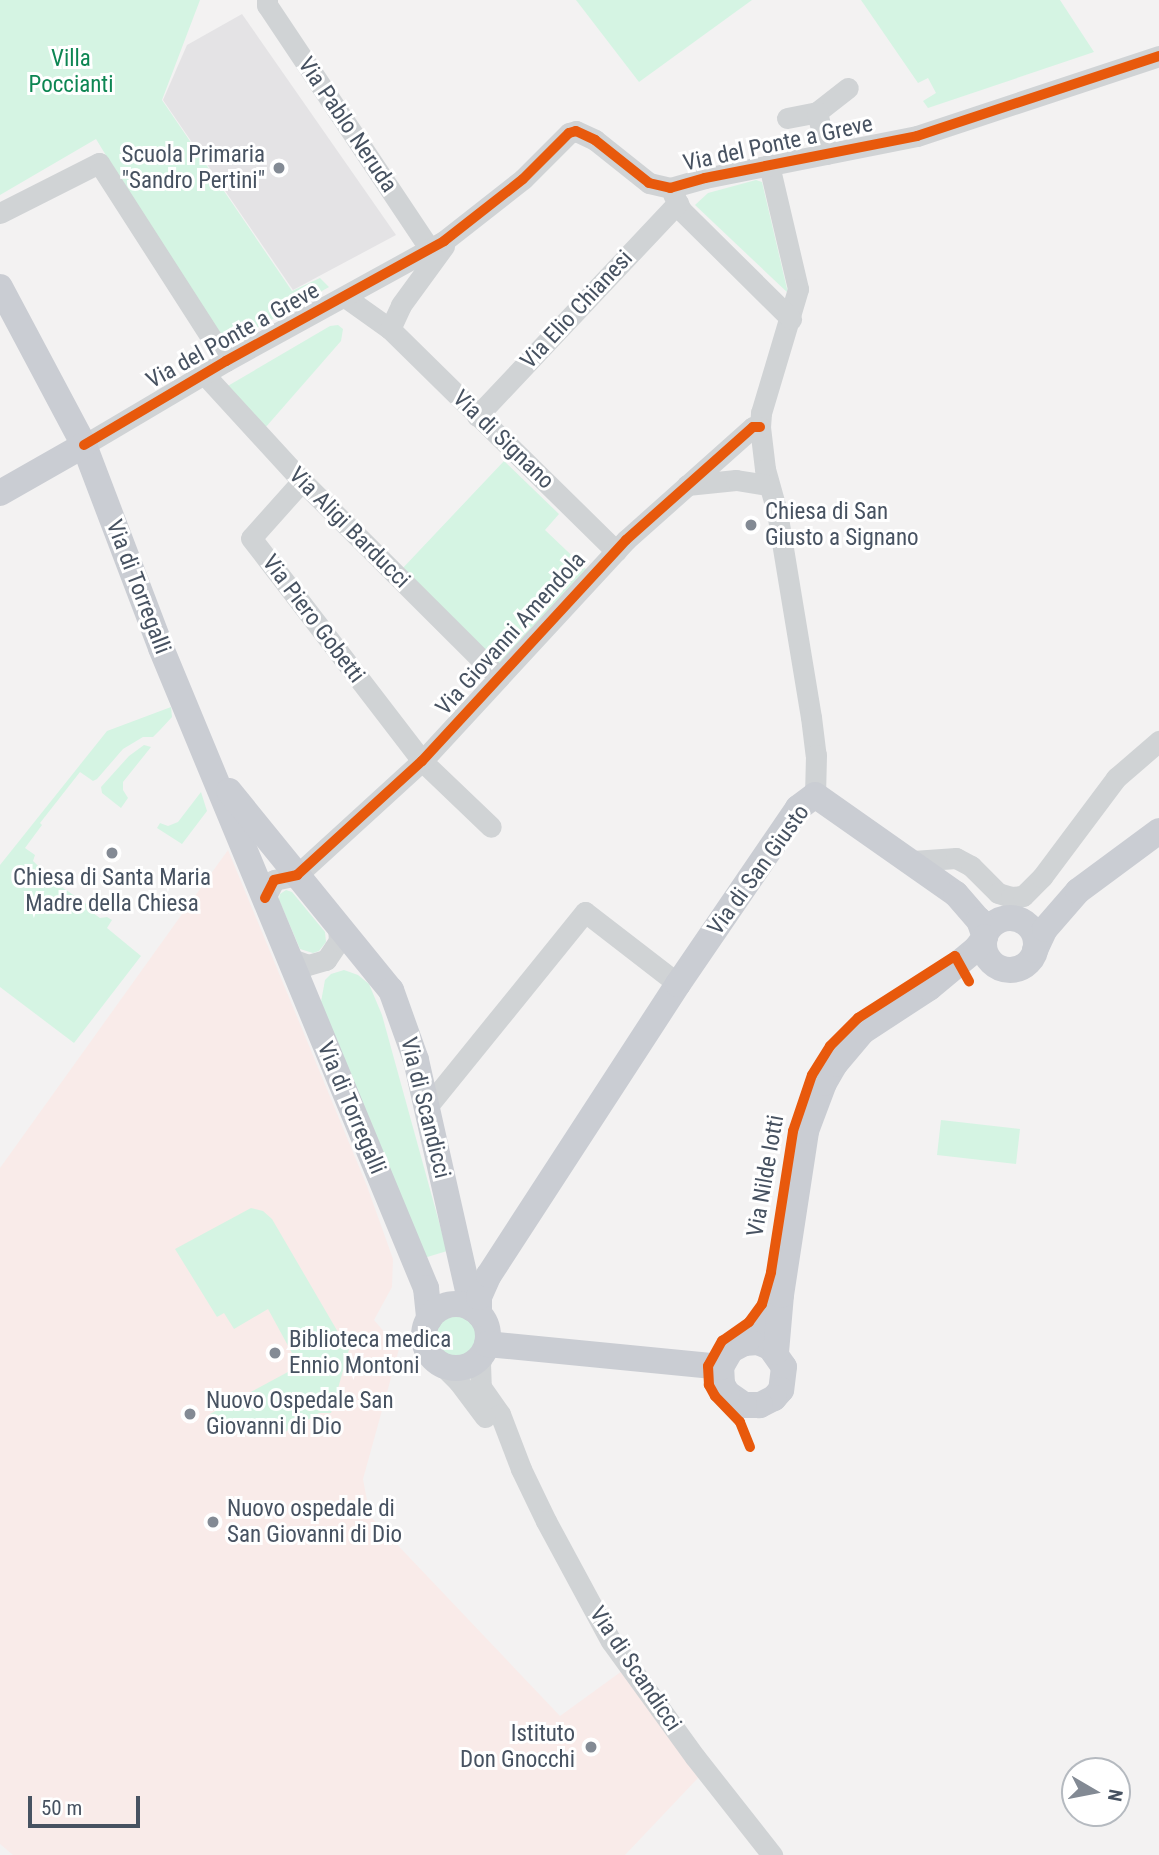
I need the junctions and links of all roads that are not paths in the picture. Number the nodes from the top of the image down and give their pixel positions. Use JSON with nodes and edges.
{"nodes":[{"id":1,"x":267,"y":0,"type":"edge"},
{"id":2,"x":1159,"y":55,"type":"edge"},
{"id":3,"x":848,"y":88,"type":"dead end"},
{"id":4,"x":817,"y":111,"type":"junction"},
{"id":5,"x":787,"y":118,"type":"dead end"},
{"id":6,"x":827,"y":154,"type":"junction"},
{"id":7,"x":769,"y":165,"type":"junction"},
{"id":8,"x":674,"y":196,"type":"junction"},
{"id":9,"x":0,"y":213,"type":"edge"},
{"id":10,"x":454,"y":234,"type":"junction"},
{"id":11,"x":430,"y":249,"type":"junction"},
{"id":12,"x":0,"y":274,"type":"edge"},
{"id":13,"x":368,"y":284,"type":"junction"},
{"id":14,"x":6,"y":297,"type":"edge"},
{"id":15,"x":345,"y":297,"type":"junction"},
{"id":16,"x":790,"y":319,"type":"junction"},
{"id":17,"x":390,"y":329,"type":"junction"},
{"id":18,"x":226,"y":361,"type":"junction"},
{"id":19,"x":204,"y":374,"type":"junction"},
{"id":20,"x":477,"y":416,"type":"junction"},
{"id":21,"x":760,"y":420,"type":"junction"},
{"id":22,"x":83,"y":444,"type":"junction"},
{"id":23,"x":302,"y":481,"type":"junction"},
{"id":24,"x":687,"y":485,"type":"junction"},
{"id":25,"x":769,"y":485,"type":"junction"},
{"id":26,"x":0,"y":493,"type":"edge"},
{"id":27,"x":615,"y":551,"type":"junction"},
{"id":28,"x":499,"y":677,"type":"junction"},
{"id":29,"x":1159,"y":741,"type":"edge"},
{"id":30,"x":422,"y":761,"type":"junction"},
{"id":31,"x":210,"y":768,"type":"junction"},
{"id":32,"x":815,"y":794,"type":"junction"},
{"id":33,"x":491,"y":827,"type":"dead end"},
{"id":34,"x":1159,"y":831,"type":"edge"},
{"id":35,"x":913,"y":861,"type":"junction"},
{"id":36,"x":297,"y":875,"type":"junction"},
{"id":37,"x":1078,"y":891,"type":"junction"},
{"id":38,"x":956,"y":894,"type":"junction"},
{"id":39,"x":265,"y":898,"type":"junction"},
{"id":40,"x":1012,"y":918,"type":"junction"},
{"id":41,"x":338,"y":927,"type":"junction"},
{"id":42,"x":985,"y":937,"type":"junction"},
{"id":43,"x":1035,"y":950,"type":"junction"},
{"id":44,"x":289,"y":958,"type":"junction"},
{"id":45,"x":1006,"y":969,"type":"junction"},
{"id":46,"x":678,"y":984,"type":"junction"},
{"id":47,"x":929,"y":988,"type":"junction"},
{"id":48,"x":427,"y":1107,"type":"junction"},
{"id":49,"x":781,"y":1295,"type":"junction"},
{"id":50,"x":475,"y":1311,"type":"junction"},
{"id":51,"x":429,"y":1319,"type":"junction"},
{"id":52,"x":744,"y":1343,"type":"junction"},
{"id":53,"x":485,"y":1347,"type":"junction"},
{"id":54,"x":776,"y":1352,"type":"junction"},
{"id":55,"x":442,"y":1365,"type":"junction"},
{"id":56,"x":721,"y":1367,"type":"junction"},
{"id":57,"x":521,"y":1469,"type":"junction"},
{"id":58,"x":772,"y":1855,"type":"edge"}],
"edges":[{"from":1,"to":11,"type":"street","name":"Via Pablo Neruda"},
{"from":2,"to":6,"type":"street","name":"Via del Ponte a Greve"},
{"from":3,"to":4,"type":"street","name":"Via del Ponte a Greve"},
{"from":4,"to":5,"type":"street","name":"Via del Ponte a Greve"},
{"from":4,"to":6,"type":"street","name":"Via del Ponte a Greve"},
{"from":6,"to":7,"type":"street","name":"Via del Ponte a Greve"},
{"from":7,"to":8,"type":"street","name":"Via del Ponte a Greve"},
{"from":7,"to":16,"type":"street","name":"Via di San Giusto"},
{"from":8,"to":10,"type":"street","name":"Via del Ponte a Greve"},
{"from":8,"to":16,"type":"street"},
{"from":8,"to":20,"type":"street","name":"Via Elio Chianesi"},
{"from":9,"to":18,"type":"street"},
{"from":10,"to":11,"type":"street","name":"Via del Ponte a Greve"},
{"from":10,"to":17,"type":"street"},
{"from":11,"to":13,"type":"street","name":"Via del Ponte a Greve"},
{"from":12,"to":14,"type":"main road","name":"Via di Torregalli"},
{"from":13,"to":15,"type":"street","name":"Via del Ponte a Greve"},
{"from":13,"to":17,"type":"street"},
{"from":14,"to":22,"type":"main road","name":"Via di Torregalli"},
{"from":15,"to":17,"type":"street"},
{"from":15,"to":18,"type":"street","name":"Via del Ponte a Greve"},
{"from":16,"to":21,"type":"street","name":"Via di San Giusto"},
{"from":17,"to":20,"type":"street","name":"Via di Signano"},
{"from":18,"to":19,"type":"street","name":"Via del Ponte a Greve"},
{"from":19,"to":22,"type":"street","name":"Via del Ponte a Greve"},
{"from":19,"to":23,"type":"street","name":"Via Aligi Barducci"},
{"from":20,"to":27,"type":"street","name":"Via di Signano"},
{"from":21,"to":24,"type":"street","name":"Via Giovanni Amendola"},
{"from":21,"to":25,"type":"street","name":"Via di San Giusto"},
{"from":22,"to":26,"type":"main road"},
{"from":22,"to":31,"type":"main road","name":"Via di Torregalli"},
{"from":23,"to":28,"type":"street","name":"Via Aligi Barducci"},
{"from":23,"to":30,"type":"street","name":"Via Piero Gobetti"},
{"from":24,"to":25,"type":"street"},
{"from":24,"to":27,"type":"street","name":"Via Giovanni Amendola"},
{"from":25,"to":32,"type":"street","name":"Via di San Giusto"},
{"from":27,"to":28,"type":"street","name":"Via Giovanni Amendola"},
{"from":28,"to":30,"type":"street","name":"Via Giovanni Amendola"},
{"from":29,"to":35,"type":"street"},
{"from":30,"to":33,"type":"street"},
{"from":30,"to":36,"type":"street","name":"Via Giovanni Amendola"},
{"from":31,"to":36,"type":"main road","name":"Via di Torregalli"},
{"from":31,"to":39,"type":"main road","name":"Via di Torregalli"},
{"from":32,"to":35,"type":"main road"},
{"from":32,"to":46,"type":"main road","name":"Via di San Giusto"},
{"from":34,"to":37,"type":"main road"},
{"from":35,"to":38,"type":"main road"},
{"from":36,"to":39,"type":"street"},
{"from":36,"to":41,"type":"main road","name":"Via di Scandicci"},
{"from":37,"to":40,"type":"main road"},
{"from":37,"to":43,"type":"main road"},
{"from":38,"to":40,"type":"main road"},
{"from":38,"to":42,"type":"main road"},
{"from":39,"to":44,"type":"main road","name":"Via di Torregalli"},
{"from":40,"to":42,"type":"main road"},
{"from":40,"to":43,"type":"main road"},
{"from":41,"to":44,"type":"street"},
{"from":41,"to":48,"type":"main road","name":"Via di Scandicci"},
{"from":42,"to":45,"type":"main road"},
{"from":42,"to":47,"type":"main road","name":"Via Nilde Iotti"},
{"from":43,"to":45,"type":"main road"},
{"from":44,"to":51,"type":"main road","name":"Via di Torregalli"},
{"from":45,"to":47,"type":"main road","name":"Via Nilde Iotti"},
{"from":46,"to":48,"type":"street"},
{"from":46,"to":50,"type":"main road","name":"Via di San Giusto"},
{"from":47,"to":49,"type":"main road","name":"Via Nilde Iotti"},
{"from":48,"to":50,"type":"main road","name":"Via di Scandicci"},
{"from":49,"to":52,"type":"main road","name":"Via Nilde Iotti"},
{"from":49,"to":54,"type":"main road","name":"Via Nilde Iotti"},
{"from":50,"to":51,"type":"main road"},
{"from":50,"to":53,"type":"main road","name":"Via di Scandicci"},
{"from":51,"to":55,"type":"main road","name":"Via di Scandicci"},
{"from":52,"to":54,"type":"main road"},
{"from":52,"to":56,"type":"main road","name":"Via Nilde Iotti"},
{"from":53,"to":55,"type":"main road"},
{"from":53,"to":56,"type":"main road"},
{"from":53,"to":57,"type":"street","name":"Via di Scandicci"},
{"from":54,"to":56,"type":"main road","name":"Via Nilde Iotti"},
{"from":55,"to":57,"type":"street","name":"Via di Scandicci"},
{"from":57,"to":58,"type":"street","name":"Via di Scandicci"}]}
